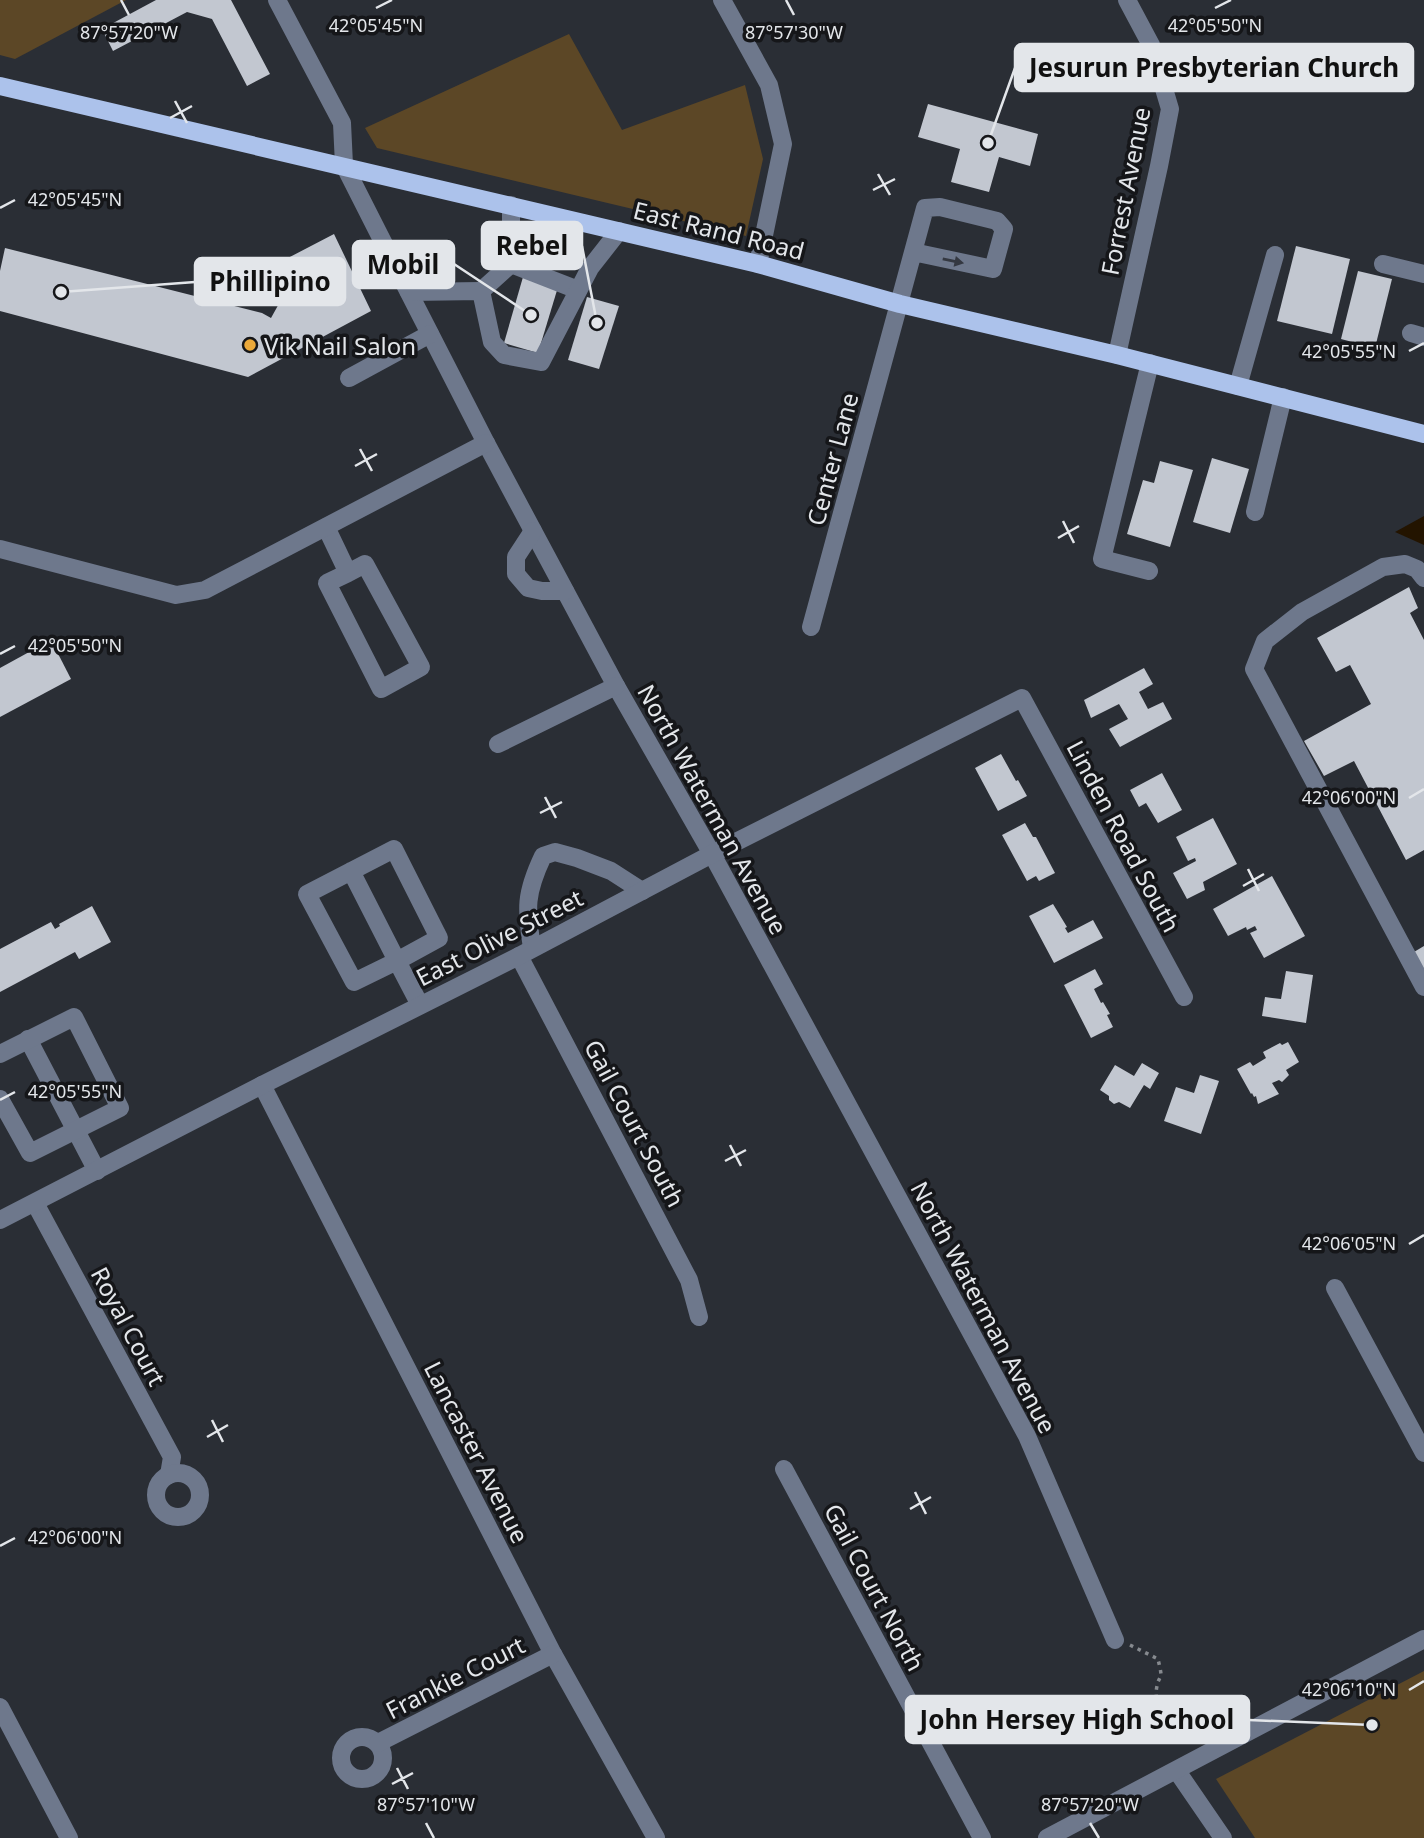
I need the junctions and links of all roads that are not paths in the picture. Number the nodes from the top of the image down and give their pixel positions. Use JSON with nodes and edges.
{"nodes":[{"id":1,"x":277,"y":0,"type":"edge"},
{"id":2,"x":722,"y":0,"type":"edge"},
{"id":3,"x":1127,"y":0,"type":"edge"},
{"id":4,"x":0,"y":86,"type":"edge"},
{"id":5,"x":344,"y":165,"type":"junction"},
{"id":6,"x":511,"y":205,"type":"junction"},
{"id":7,"x":619,"y":230,"type":"junction"},
{"id":8,"x":913,"y":252,"type":"junction"},
{"id":9,"x":1275,"y":255,"type":"dead end"},
{"id":10,"x":511,"y":264,"type":"junction"},
{"id":11,"x":758,"y":264,"type":"junction"},
{"id":12,"x":1383,"y":264,"type":"dead end"},
{"id":13,"x":1424,"y":274,"type":"edge"},
{"id":14,"x":578,"y":290,"type":"junction"},
{"id":15,"x":481,"y":291,"type":"junction"},
{"id":16,"x":409,"y":292,"type":"junction"},
{"id":17,"x":900,"y":304,"type":"junction"},
{"id":18,"x":430,"y":334,"type":"junction"},
{"id":19,"x":1116,"y":355,"type":"junction"},
{"id":20,"x":1150,"y":363,"type":"junction"},
{"id":21,"x":349,"y":378,"type":"dead end"},
{"id":22,"x":1238,"y":386,"type":"junction"},
{"id":23,"x":1283,"y":397,"type":"junction"},
{"id":24,"x":1424,"y":434,"type":"edge"},
{"id":25,"x":486,"y":443,"type":"junction"},
{"id":26,"x":1255,"y":512,"type":"dead end"},
{"id":27,"x":326,"y":527,"type":"junction"},
{"id":28,"x":533,"y":531,"type":"junction"},
{"id":29,"x":0,"y":549,"type":"edge"},
{"id":30,"x":1149,"y":571,"type":"dead end"},
{"id":31,"x":348,"y":573,"type":"junction"},
{"id":32,"x":1424,"y":578,"type":"edge"},
{"id":33,"x":565,"y":591,"type":"junction"},
{"id":34,"x":811,"y":628,"type":"dead end"},
{"id":35,"x":616,"y":686,"type":"junction"},
{"id":36,"x":1022,"y":698,"type":"joint"},
{"id":37,"x":498,"y":744,"type":"dead end"},
{"id":38,"x":712,"y":854,"type":"junction"},
{"id":39,"x":351,"y":871,"type":"junction"},
{"id":40,"x":642,"y":891,"type":"junction"},
{"id":41,"x":525,"y":952,"type":"junction"},
{"id":42,"x":397,"y":961,"type":"junction"},
{"id":43,"x":1424,"y":987,"type":"edge"},
{"id":44,"x":1184,"y":997,"type":"dead end"},
{"id":45,"x":420,"y":1005,"type":"junction"},
{"id":46,"x":27,"y":1040,"type":"junction"},
{"id":47,"x":0,"y":1054,"type":"edge"},
{"id":48,"x":262,"y":1085,"type":"junction"},
{"id":49,"x":0,"y":1099,"type":"edge"},
{"id":50,"x":76,"y":1131,"type":"junction"},
{"id":51,"x":97,"y":1171,"type":"junction"},
{"id":52,"x":35,"y":1203,"type":"junction"},
{"id":53,"x":0,"y":1220,"type":"edge"},
{"id":54,"x":1335,"y":1288,"type":"dead end"},
{"id":55,"x":699,"y":1317,"type":"dead end"},
{"id":56,"x":1424,"y":1453,"type":"edge"},
{"id":57,"x":784,"y":1469,"type":"dead end"},
{"id":58,"x":169,"y":1475,"type":"dead end"},
{"id":59,"x":1424,"y":1639,"type":"edge"},
{"id":60,"x":1115,"y":1640,"type":"road end"},
{"id":61,"x":553,"y":1654,"type":"junction"},
{"id":62,"x":0,"y":1707,"type":"edge"},
{"id":63,"x":378,"y":1743,"type":"dead end"},
{"id":64,"x":1177,"y":1771,"type":"junction"},
{"id":65,"x":69,"y":1838,"type":"edge"},
{"id":66,"x":656,"y":1838,"type":"edge"},
{"id":67,"x":982,"y":1838,"type":"edge"},
{"id":68,"x":1046,"y":1838,"type":"edge"},
{"id":69,"x":1223,"y":1838,"type":"edge"}],
"edges":[{"from":1,"to":5,"type":"street","name":"North Waterman Avenue"},
{"from":2,"to":11,"type":"street"},
{"from":3,"to":19,"type":"street","name":"Forrest Avenue"},
{"from":4,"to":5,"type":"main road","name":"East Rand Road"},
{"from":5,"to":6,"type":"main road","name":"East Rand Road"},
{"from":5,"to":16,"type":"street","name":"North Waterman Avenue"},
{"from":6,"to":7,"type":"main road","name":"East Rand Road"},
{"from":6,"to":10,"type":"street"},
{"from":7,"to":11,"type":"main road","name":"East Rand Road"},
{"from":7,"to":14,"type":"street"},
{"from":8,"to":8,"type":"street","name":"Center Lane","one_way":true},
{"from":8,"to":17,"type":"street","name":"Center Lane"},
{"from":9,"to":22,"type":"street"},
{"from":10,"to":14,"type":"street"},
{"from":10,"to":15,"type":"street"},
{"from":11,"to":17,"type":"main road","name":"East Rand Road"},
{"from":12,"to":13,"type":"street"},
{"from":14,"to":15,"type":"street"},
{"from":15,"to":16,"type":"street"},
{"from":16,"to":18,"type":"street","name":"North Waterman Avenue"},
{"from":17,"to":19,"type":"main road","name":"East Rand Road"},
{"from":17,"to":34,"type":"street","name":"Center Lane"},
{"from":18,"to":21,"type":"street"},
{"from":18,"to":25,"type":"street","name":"North Waterman Avenue"},
{"from":19,"to":20,"type":"main road","name":"East Rand Road"},
{"from":20,"to":22,"type":"main road","name":"East Rand Road"},
{"from":20,"to":30,"type":"street"},
{"from":22,"to":23,"type":"main road","name":"East Rand Road"},
{"from":23,"to":24,"type":"main road","name":"East Rand Road"},
{"from":23,"to":26,"type":"street"},
{"from":25,"to":27,"type":"street"},
{"from":25,"to":28,"type":"street","name":"North Waterman Avenue"},
{"from":27,"to":29,"type":"street"},
{"from":27,"to":31,"type":"street"},
{"from":28,"to":33,"type":"street","name":"North Waterman Avenue"},
{"from":28,"to":33,"type":"street"},
{"from":31,"to":31,"type":"street"},
{"from":32,"to":43,"type":"street"},
{"from":33,"to":35,"type":"street","name":"North Waterman Avenue"},
{"from":35,"to":37,"type":"street"},
{"from":35,"to":38,"type":"street","name":"North Waterman Avenue"},
{"from":36,"to":38,"type":"street","name":"East Olive Street"},
{"from":36,"to":44,"type":"street","name":"Linden Road South"},
{"from":38,"to":40,"type":"street","name":"East Olive Street"},
{"from":38,"to":60,"type":"street","name":"North Waterman Avenue"},
{"from":39,"to":42,"type":"street"},
{"from":39,"to":42,"type":"street"},
{"from":39,"to":42,"type":"street"},
{"from":40,"to":41,"type":"street","name":"East Olive Street"},
{"from":40,"to":41,"type":"street","name":"Gail Court South"},
{"from":41,"to":45,"type":"street","name":"East Olive Street"},
{"from":41,"to":55,"type":"street","name":"Gail Court South"},
{"from":42,"to":45,"type":"street"},
{"from":45,"to":48,"type":"street","name":"East Olive Street"},
{"from":46,"to":47,"type":"street"},
{"from":46,"to":50,"type":"street"},
{"from":46,"to":50,"type":"street"},
{"from":48,"to":51,"type":"street","name":"East Olive Street"},
{"from":48,"to":61,"type":"street","name":"Lancaster Avenue"},
{"from":49,"to":50,"type":"street"},
{"from":50,"to":51,"type":"street"},
{"from":51,"to":52,"type":"street","name":"East Olive Street"},
{"from":52,"to":53,"type":"street","name":"East Olive Street"},
{"from":52,"to":58,"type":"street","name":"Royal Court"},
{"from":54,"to":56,"type":"street"},
{"from":57,"to":67,"type":"street","name":"Gail Court North"},
{"from":59,"to":64,"type":"street"},
{"from":61,"to":63,"type":"street","name":"Frankie Court"},
{"from":61,"to":66,"type":"street","name":"Lancaster Avenue"},
{"from":62,"to":65,"type":"street"},
{"from":64,"to":68,"type":"street"},
{"from":64,"to":69,"type":"street"}]}
